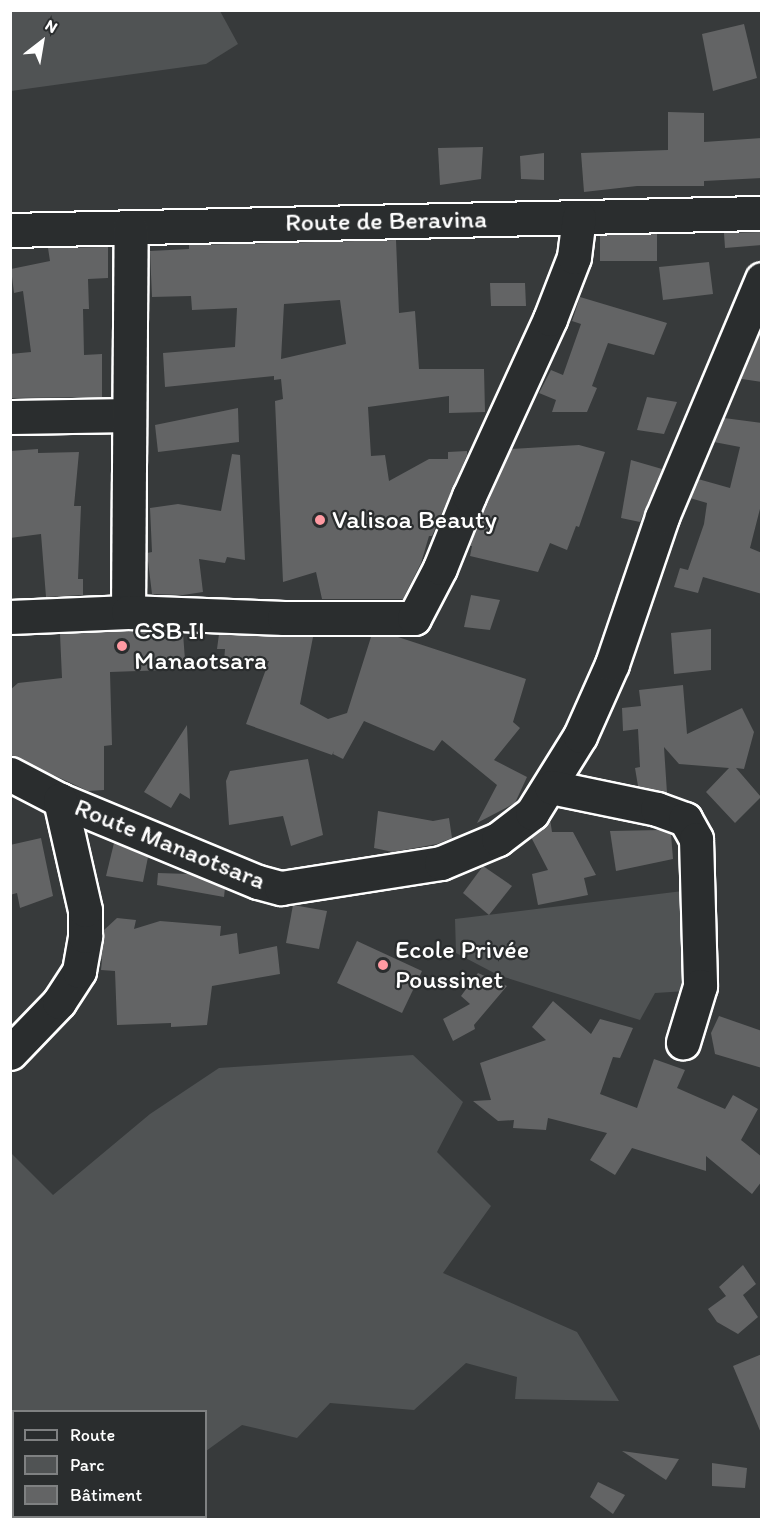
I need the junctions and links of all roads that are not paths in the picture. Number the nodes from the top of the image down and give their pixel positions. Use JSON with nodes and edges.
{"nodes":[{"id":1,"x":762,"y":213,"type":"edge"},
{"id":2,"x":579,"y":217,"type":"junction"},
{"id":3,"x":131,"y":228,"type":"junction"},
{"id":4,"x":10,"y":230,"type":"edge"},
{"id":5,"x":762,"y":279,"type":"edge"},
{"id":6,"x":129,"y":415,"type":"junction"},
{"id":7,"x":10,"y":417,"type":"edge"},
{"id":8,"x":128,"y":612,"type":"junction"},
{"id":9,"x":10,"y":617,"type":"edge"},
{"id":10,"x":10,"y":774,"type":"edge"},
{"id":11,"x":551,"y":787,"type":"junction"},
{"id":12,"x":60,"y":800,"type":"junction"},
{"id":13,"x":683,"y":1042,"type":"dead end"},
{"id":14,"x":10,"y":1053,"type":"edge"}],
"edges":[{"from":1,"to":2,"type":"street","name":"Route de Beravina"},
{"from":2,"to":3,"type":"street","name":"Route de Beravina"},
{"from":2,"to":8,"type":"street"},
{"from":3,"to":4,"type":"street","name":"Route de Beravina"},
{"from":3,"to":6,"type":"street"},
{"from":5,"to":11,"type":"street","name":"Route Manaotsara"},
{"from":6,"to":7,"type":"street"},
{"from":6,"to":8,"type":"street"},
{"from":8,"to":9,"type":"street"},
{"from":10,"to":12,"type":"street","name":"Route Manaotsara"},
{"from":11,"to":12,"type":"street","name":"Route Manaotsara"},
{"from":11,"to":13,"type":"street"},
{"from":12,"to":14,"type":"street"}]}
